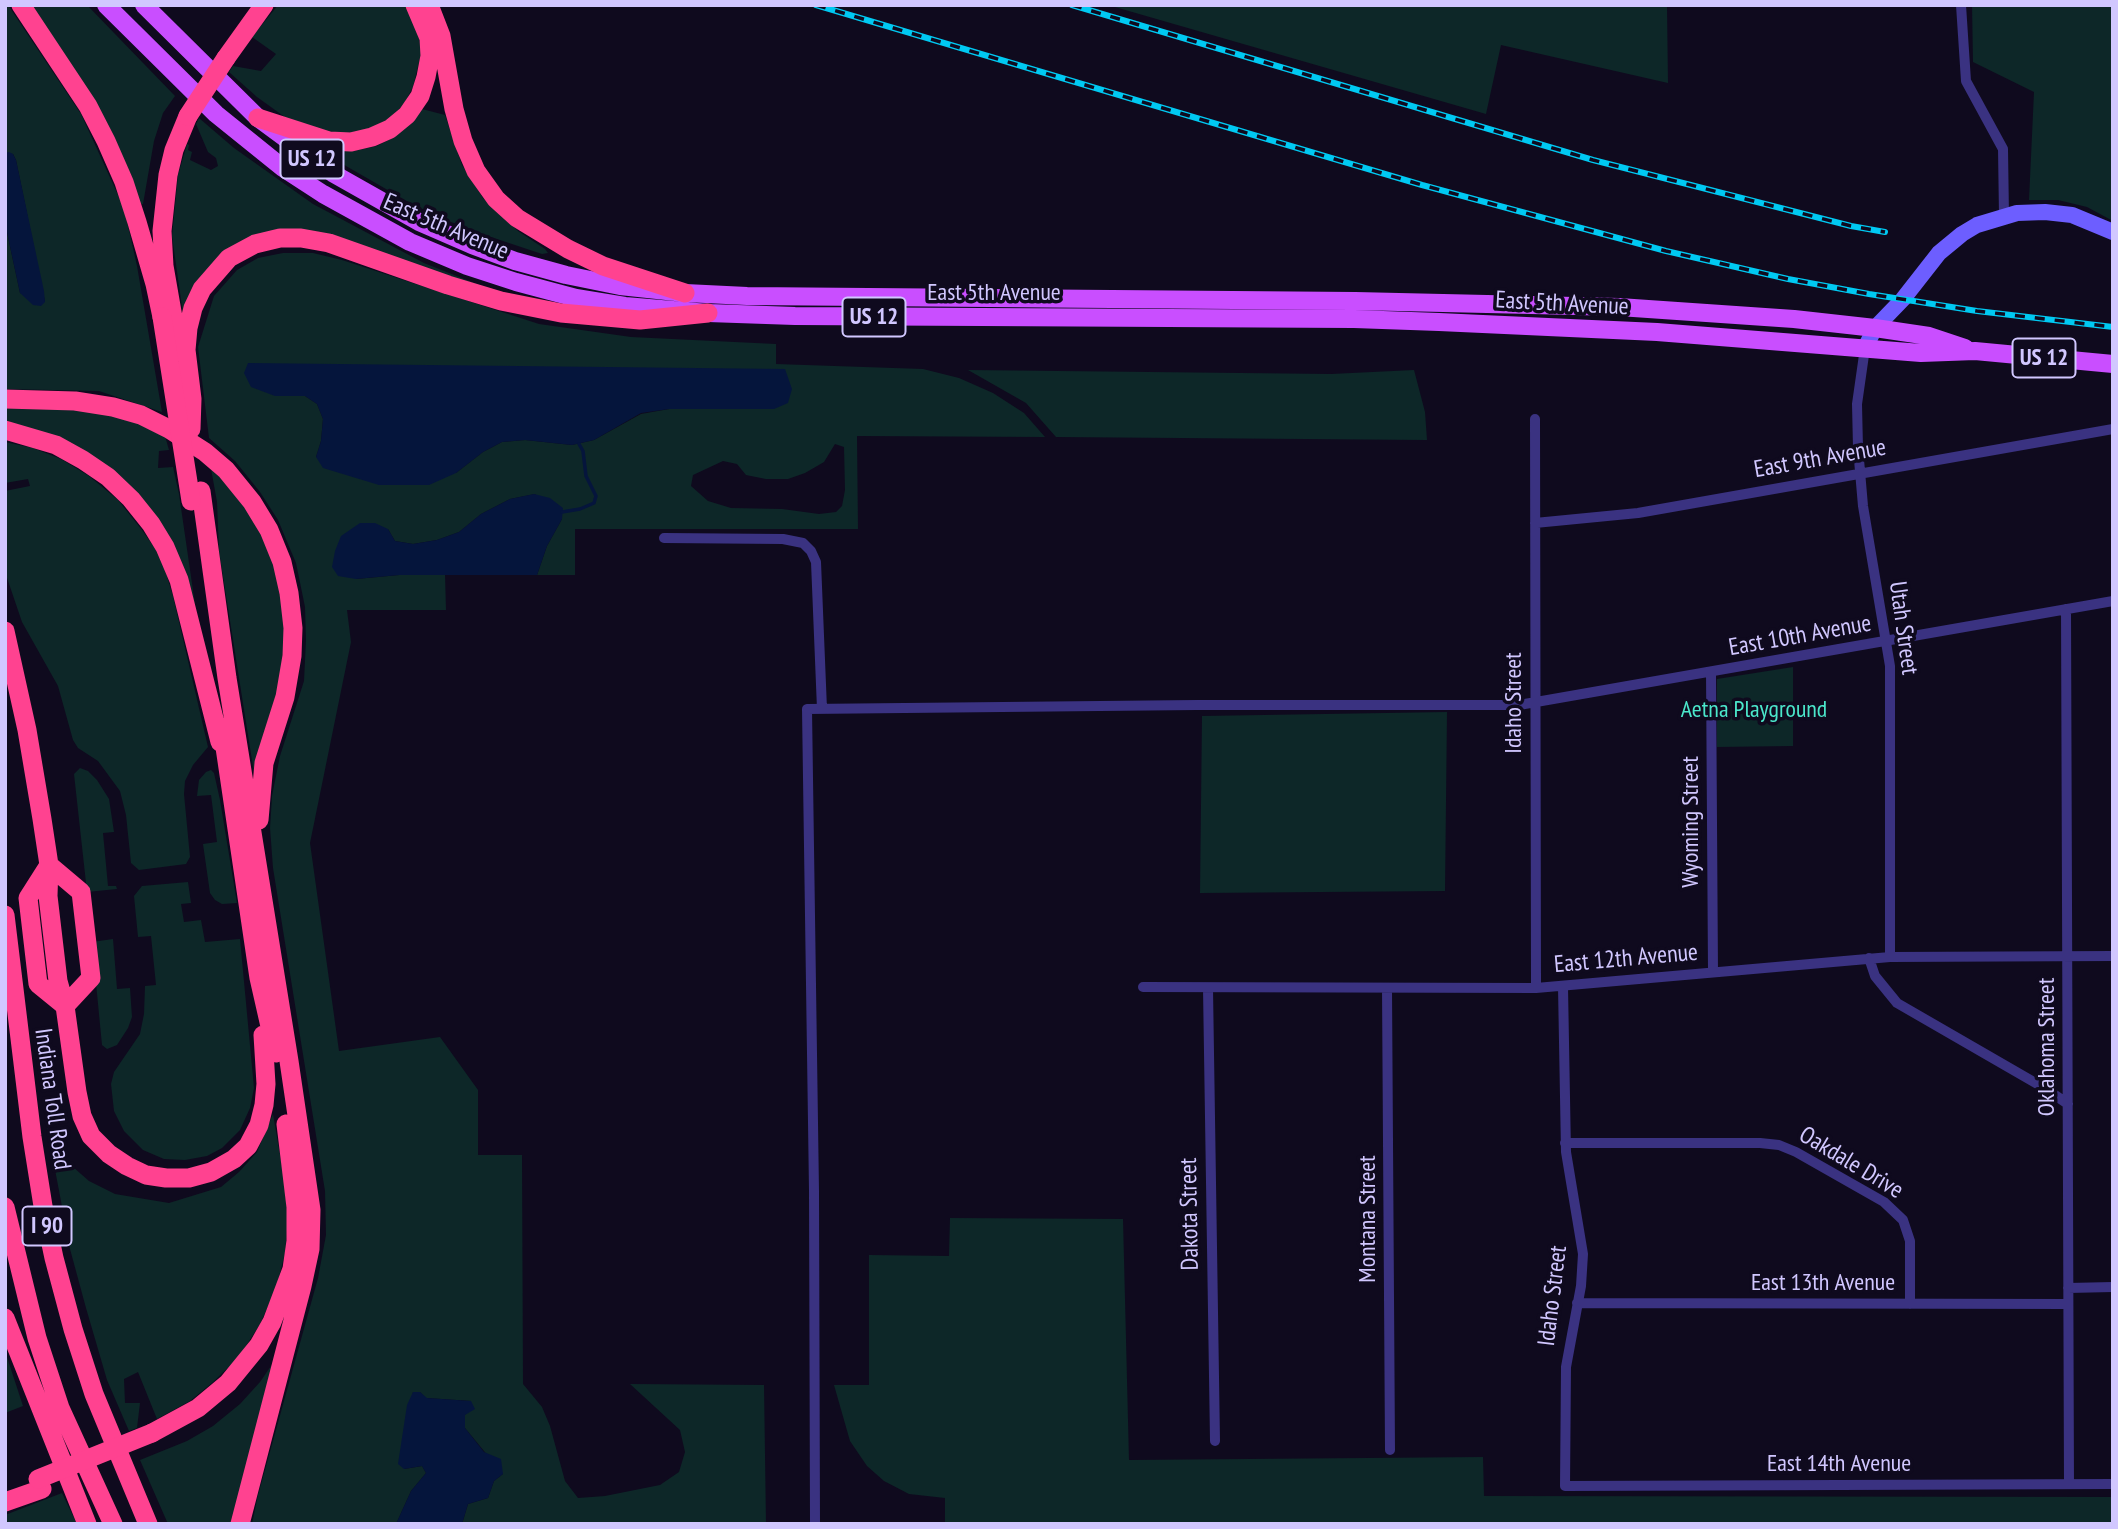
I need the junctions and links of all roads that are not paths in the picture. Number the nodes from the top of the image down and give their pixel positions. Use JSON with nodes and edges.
{"nodes":[{"id":1,"x":21,"y":5,"type":"edge"},
{"id":2,"x":106,"y":5,"type":"edge"},
{"id":3,"x":144,"y":5,"type":"edge"},
{"id":4,"x":250,"y":5,"type":"edge"},
{"id":5,"x":264,"y":5,"type":"edge"},
{"id":6,"x":415,"y":5,"type":"edge"},
{"id":7,"x":429,"y":5,"type":"edge"},
{"id":8,"x":1961,"y":5,"type":"edge"},
{"id":9,"x":222,"y":54,"type":"junction"},
{"id":10,"x":184,"y":112,"type":"junction"},
{"id":11,"x":258,"y":118,"type":"junction"},
{"id":12,"x":2004,"y":216,"type":"junction"},
{"id":13,"x":2113,"y":232,"type":"edge"},
{"id":14,"x":155,"y":284,"type":"junction"},
{"id":15,"x":685,"y":293,"type":"junction"},
{"id":16,"x":708,"y":313,"type":"junction"},
{"id":17,"x":167,"y":315,"type":"junction"},
{"id":18,"x":1875,"y":328,"type":"junction"},
{"id":19,"x":1865,"y":348,"type":"junction"},
{"id":20,"x":1975,"y":351,"type":"junction"},
{"id":21,"x":2113,"y":363,"type":"edge"},
{"id":22,"x":5,"y":399,"type":"edge"},
{"id":23,"x":1535,"y":419,"type":"dead end"},
{"id":24,"x":191,"y":429,"type":"junction"},
{"id":25,"x":2113,"y":429,"type":"edge"},
{"id":26,"x":5,"y":430,"type":"edge"},
{"id":27,"x":1860,"y":473,"type":"junction"},
{"id":28,"x":196,"y":496,"type":"junction"},
{"id":29,"x":1535,"y":523,"type":"junction"},
{"id":30,"x":664,"y":538,"type":"dead end"},
{"id":31,"x":2113,"y":601,"type":"edge"},
{"id":32,"x":2066,"y":609,"type":"junction"},
{"id":33,"x":5,"y":631,"type":"edge"},
{"id":34,"x":1887,"y":642,"type":"junction"},
{"id":35,"x":1711,"y":672,"type":"junction"},
{"id":36,"x":1535,"y":703,"type":"junction"},
{"id":37,"x":822,"y":709,"type":"junction"},
{"id":38,"x":230,"y":780,"type":"junction"},
{"id":39,"x":257,"y":859,"type":"junction"},
{"id":40,"x":48,"y":865,"type":"junction"},
{"id":41,"x":5,"y":915,"type":"edge"},
{"id":42,"x":2067,"y":956,"type":"junction"},
{"id":43,"x":2113,"y":956,"type":"edge"},
{"id":44,"x":1890,"y":957,"type":"junction"},
{"id":45,"x":1869,"y":958,"type":"junction"},
{"id":46,"x":1713,"y":972,"type":"junction"},
{"id":47,"x":259,"y":978,"type":"junction"},
{"id":48,"x":1143,"y":987,"type":"dead end"},
{"id":49,"x":1563,"y":987,"type":"junction"},
{"id":50,"x":1208,"y":988,"type":"junction"},
{"id":51,"x":1387,"y":988,"type":"junction"},
{"id":52,"x":1536,"y":988,"type":"junction"},
{"id":53,"x":65,"y":1006,"type":"junction"},
{"id":54,"x":2068,"y":1104,"type":"junction"},
{"id":55,"x":1565,"y":1143,"type":"junction"},
{"id":56,"x":5,"y":1206,"type":"edge"},
{"id":57,"x":302,"y":1286,"type":"junction"},
{"id":58,"x":2113,"y":1287,"type":"edge"},
{"id":59,"x":2068,"y":1288,"type":"junction"},
{"id":60,"x":1577,"y":1303,"type":"junction"},
{"id":61,"x":1910,"y":1304,"type":"junction"},
{"id":62,"x":2068,"y":1304,"type":"junction"},
{"id":63,"x":5,"y":1318,"type":"edge"},
{"id":64,"x":154,"y":1438,"type":"junction"},
{"id":65,"x":1215,"y":1441,"type":"dead end"},
{"id":66,"x":1390,"y":1450,"type":"dead end"},
{"id":67,"x":40,"y":1484,"type":"junction"},
{"id":68,"x":2069,"y":1484,"type":"junction"},
{"id":69,"x":2113,"y":1484,"type":"edge"},
{"id":70,"x":1565,"y":1486,"type":"joint"},
{"id":71,"x":5,"y":1491,"type":"edge"},
{"id":72,"x":5,"y":1502,"type":"edge"},
{"id":73,"x":87,"y":1524,"type":"edge"},
{"id":74,"x":113,"y":1524,"type":"edge"},
{"id":75,"x":148,"y":1524,"type":"edge"},
{"id":76,"x":240,"y":1524,"type":"edge"},
{"id":77,"x":815,"y":1524,"type":"edge"}],
"edges":[{"from":1,"to":14,"type":"highway"},
{"from":2,"to":16,"type":"main road","name":"East 5th Avenue","number":"US 12"},
{"from":3,"to":11,"type":"main road","name":"East 5th Avenue","number":"US 12"},
{"from":4,"to":9,"type":"highway"},
{"from":5,"to":9,"type":"highway"},
{"from":6,"to":11,"type":"highway"},
{"from":7,"to":15,"type":"highway"},
{"from":8,"to":12,"type":"street"},
{"from":9,"to":10,"type":"highway","bridge":true},
{"from":10,"to":14,"type":"highway"},
{"from":10,"to":17,"type":"highway"},
{"from":11,"to":15,"type":"main road","name":"East 5th Avenue","number":"US 12"},
{"from":12,"to":13,"type":"street"},
{"from":12,"to":18,"type":"street"},
{"from":14,"to":17,"type":"highway"},
{"from":15,"to":18,"type":"main road","name":"East 5th Avenue","number":"US 12"},
{"from":16,"to":19,"type":"main road","name":"East 5th Avenue","number":"US 12"},
{"from":16,"to":24,"type":"highway"},
{"from":17,"to":24,"type":"highway"},
{"from":17,"to":28,"type":"highway","bridge":true},
{"from":18,"to":19,"type":"street"},
{"from":18,"to":20,"type":"main road","name":"East 5th Avenue","number":"US 12"},
{"from":19,"to":20,"type":"main road","name":"East 5th Avenue","number":"US 12"},
{"from":19,"to":27,"type":"street","name":"Utah Street"},
{"from":20,"to":21,"type":"main road","name":"East 5th Avenue","number":"US 12"},
{"from":22,"to":39,"type":"highway"},
{"from":23,"to":29,"type":"street","name":"Idaho Street"},
{"from":24,"to":28,"type":"highway"},
{"from":25,"to":27,"type":"street","name":"East 9th Avenue"},
{"from":26,"to":38,"type":"highway"},
{"from":27,"to":29,"type":"street","name":"East 9th Avenue"},
{"from":27,"to":34,"type":"street","name":"Utah Street"},
{"from":28,"to":38,"type":"highway"},
{"from":28,"to":39,"type":"highway"},
{"from":29,"to":36,"type":"street","name":"Idaho Street"},
{"from":30,"to":37,"type":"street"},
{"from":31,"to":32,"type":"street","name":"East 10th Avenue"},
{"from":32,"to":34,"type":"street","name":"East 10th Avenue"},
{"from":32,"to":42,"type":"street","name":"Oklahoma Street"},
{"from":33,"to":40,"type":"highway"},
{"from":34,"to":35,"type":"street","name":"East 10th Avenue"},
{"from":34,"to":44,"type":"street","name":"Utah Street"},
{"from":35,"to":36,"type":"street","name":"East 10th Avenue"},
{"from":35,"to":46,"type":"street","name":"Wyoming Street"},
{"from":36,"to":37,"type":"street","name":"East 10th Avenue"},
{"from":36,"to":52,"type":"street","name":"Idaho Street"},
{"from":37,"to":77,"type":"street"},
{"from":38,"to":47,"type":"highway"},
{"from":39,"to":57,"type":"highway"},
{"from":40,"to":53,"type":"highway"},
{"from":40,"to":53,"type":"highway"},
{"from":41,"to":75,"type":"highway","name":"Indiana Toll Road","number":"I 90"},
{"from":42,"to":43,"type":"street","name":"East 12th Avenue"},
{"from":42,"to":44,"type":"street","name":"East 12th Avenue"},
{"from":42,"to":54,"type":"street","name":"Oklahoma Street"},
{"from":44,"to":45,"type":"street","name":"East 12th Avenue"},
{"from":45,"to":46,"type":"street","name":"East 12th Avenue"},
{"from":45,"to":54,"type":"street"},
{"from":46,"to":49,"type":"street","name":"East 12th Avenue"},
{"from":47,"to":53,"type":"highway"},
{"from":47,"to":64,"type":"highway"},
{"from":48,"to":50,"type":"street","name":"East 12th Avenue"},
{"from":49,"to":52,"type":"street","name":"East 12th Avenue"},
{"from":49,"to":55,"type":"street","name":"Idaho Street"},
{"from":50,"to":51,"type":"street","name":"East 12th Avenue"},
{"from":50,"to":65,"type":"street","name":"Dakota Street"},
{"from":51,"to":52,"type":"street","name":"East 12th Avenue"},
{"from":51,"to":66,"type":"street","name":"Montana Street"},
{"from":54,"to":59,"type":"street","name":"Oklahoma Street"},
{"from":55,"to":60,"type":"street","name":"Idaho Street"},
{"from":55,"to":61,"type":"street","name":"Oakdale Drive"},
{"from":56,"to":74,"type":"highway","number":"I 90"},
{"from":57,"to":64,"type":"highway"},
{"from":57,"to":76,"type":"highway"},
{"from":58,"to":59,"type":"street"},
{"from":59,"to":62,"type":"street","name":"Oklahoma Street"},
{"from":60,"to":61,"type":"street","name":"East 13th Avenue"},
{"from":60,"to":70,"type":"street","name":"Idaho Street"},
{"from":61,"to":62,"type":"street","name":"East 13th Avenue"},
{"from":62,"to":68,"type":"street","name":"Oklahoma Street"},
{"from":63,"to":73,"type":"highway"},
{"from":64,"to":67,"type":"highway"},
{"from":67,"to":71,"type":"highway"},
{"from":67,"to":72,"type":"highway"},
{"from":68,"to":69,"type":"street","name":"East 14th Avenue"},
{"from":68,"to":70,"type":"street","name":"East 14th Avenue"}]}
